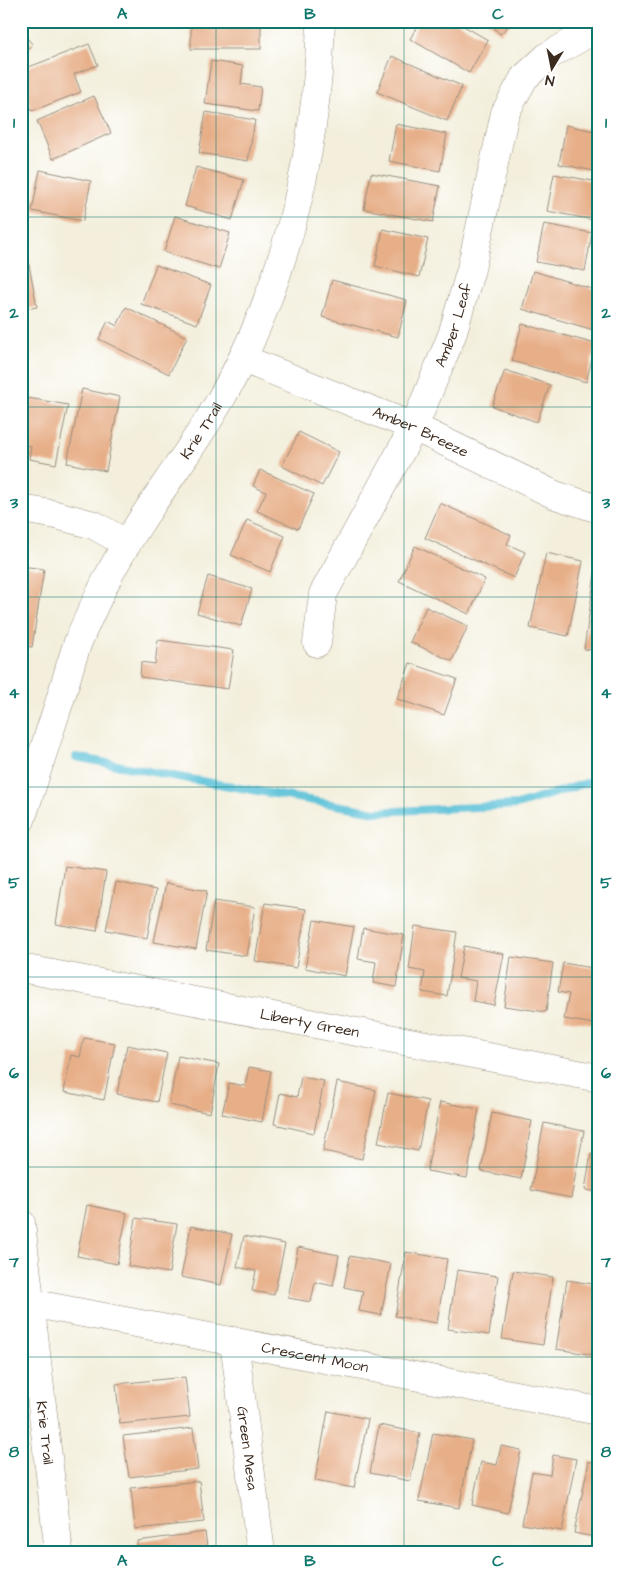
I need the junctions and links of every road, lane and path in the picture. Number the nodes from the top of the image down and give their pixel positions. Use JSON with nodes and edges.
{"nodes":[{"id":1,"x":321,"y":21,"type":"edge"},
{"id":2,"x":599,"y":27,"type":"edge"},
{"id":3,"x":242,"y":358,"type":"junction"},
{"id":4,"x":414,"y":426,"type":"junction"},
{"id":5,"x":21,"y":509,"type":"edge"},
{"id":6,"x":599,"y":509,"type":"edge"},
{"id":7,"x":127,"y":544,"type":"junction"},
{"id":8,"x":317,"y":643,"type":"dead end"},
{"id":9,"x":21,"y":820,"type":"edge"},
{"id":10,"x":21,"y":968,"type":"edge"},
{"id":11,"x":599,"y":1078,"type":"edge"},
{"id":12,"x":21,"y":1223,"type":"edge"},
{"id":13,"x":30,"y":1303,"type":"junction"},
{"id":14,"x":234,"y":1342,"type":"junction"},
{"id":15,"x":599,"y":1411,"type":"edge"},
{"id":16,"x":59,"y":1553,"type":"edge"},
{"id":17,"x":261,"y":1553,"type":"edge"}],
"edges":[{"from":1,"to":3,"type":"street","name":"Krie Trail"},
{"from":2,"to":4,"type":"street","name":"Amber Leaf"},
{"from":3,"to":4,"type":"street","name":"Amber Breeze"},
{"from":3,"to":7,"type":"street","name":"Krie Trail"},
{"from":4,"to":6,"type":"street","name":"Amber Breeze"},
{"from":4,"to":8,"type":"street","name":"Amber Leaf"},
{"from":5,"to":7,"type":"street"},
{"from":7,"to":9,"type":"street","name":"Krie Trail"},
{"from":10,"to":11,"type":"street","name":"Liberty Green"},
{"from":12,"to":13,"type":"street","name":"Krie Trail"},
{"from":13,"to":14,"type":"street","name":"Crescent Moon"},
{"from":13,"to":16,"type":"street","name":"Krie Trail"},
{"from":14,"to":15,"type":"street","name":"Crescent Moon"},
{"from":14,"to":17,"type":"street","name":"Green Mesa"}]}
